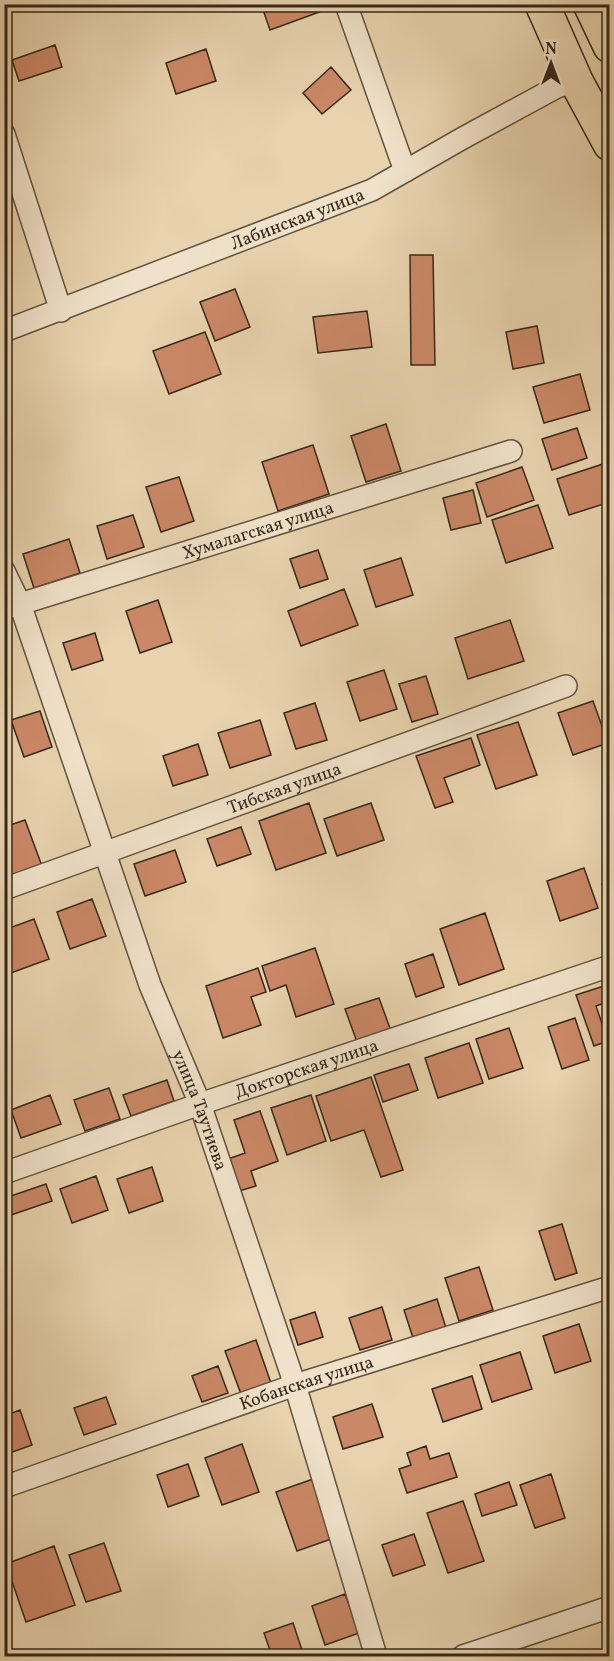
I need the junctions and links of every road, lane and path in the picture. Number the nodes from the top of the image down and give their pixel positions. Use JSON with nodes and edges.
{"nodes":[{"id":1,"x":346,"y":4,"type":"edge"},
{"id":2,"x":542,"y":4,"type":"edge"},
{"id":3,"x":590,"y":4,"type":"edge"},
{"id":4,"x":609,"y":46,"type":"edge"},
{"id":5,"x":576,"y":81,"type":"junction"},
{"id":6,"x":4,"y":134,"type":"edge"},
{"id":7,"x":609,"y":144,"type":"edge"},
{"id":8,"x":405,"y":171,"type":"junction"},
{"id":9,"x":61,"y":310,"type":"junction"},
{"id":10,"x":4,"y":330,"type":"edge"},
{"id":11,"x":511,"y":452,"type":"dead end"},
{"id":12,"x":4,"y":571,"type":"edge"},
{"id":13,"x":12,"y":606,"type":"edge"},
{"id":14,"x":566,"y":686,"type":"dead end"},
{"id":15,"x":103,"y":854,"type":"junction"},
{"id":16,"x":4,"y":889,"type":"edge"},
{"id":17,"x":609,"y":966,"type":"edge"},
{"id":18,"x":200,"y":1104,"type":"junction"},
{"id":19,"x":4,"y":1173,"type":"edge"},
{"id":20,"x":609,"y":1287,"type":"edge"},
{"id":21,"x":295,"y":1385,"type":"junction"},
{"id":22,"x":4,"y":1488,"type":"edge"},
{"id":23,"x":609,"y":1607,"type":"edge"},
{"id":24,"x":376,"y":1656,"type":"edge"},
{"id":25,"x":463,"y":1656,"type":"edge"}],
"edges":[{"from":1,"to":8,"type":"street"},
{"from":2,"to":5,"type":"main road"},
{"from":3,"to":4,"type":"main road"},
{"from":5,"to":7,"type":"main road"},
{"from":5,"to":8,"type":"street","name":"Лабинская улица"},
{"from":6,"to":9,"type":"street"},
{"from":8,"to":9,"type":"street","name":"Лабинская улица"},
{"from":9,"to":10,"type":"street","name":"Лабинская улица"},
{"from":11,"to":13,"type":"street","name":"Хумалагская улица"},
{"from":12,"to":13,"type":"street","name":"улица Таутиева"},
{"from":13,"to":15,"type":"street","name":"улица Таутиева"},
{"from":14,"to":15,"type":"street","name":"Тибская улица"},
{"from":15,"to":16,"type":"street","name":"Тибская улица"},
{"from":15,"to":18,"type":"street","name":"улица Таутиева"},
{"from":17,"to":18,"type":"street","name":"Докторская улица"},
{"from":18,"to":19,"type":"street","name":"Докторская улица"},
{"from":18,"to":21,"type":"street","name":"улица Таутиева"},
{"from":20,"to":21,"type":"street","name":"Кобанская улица"},
{"from":21,"to":22,"type":"street","name":"Кобанская улица"},
{"from":21,"to":24,"type":"street","name":"улица Таутиева"},
{"from":23,"to":25,"type":"street"}]}
